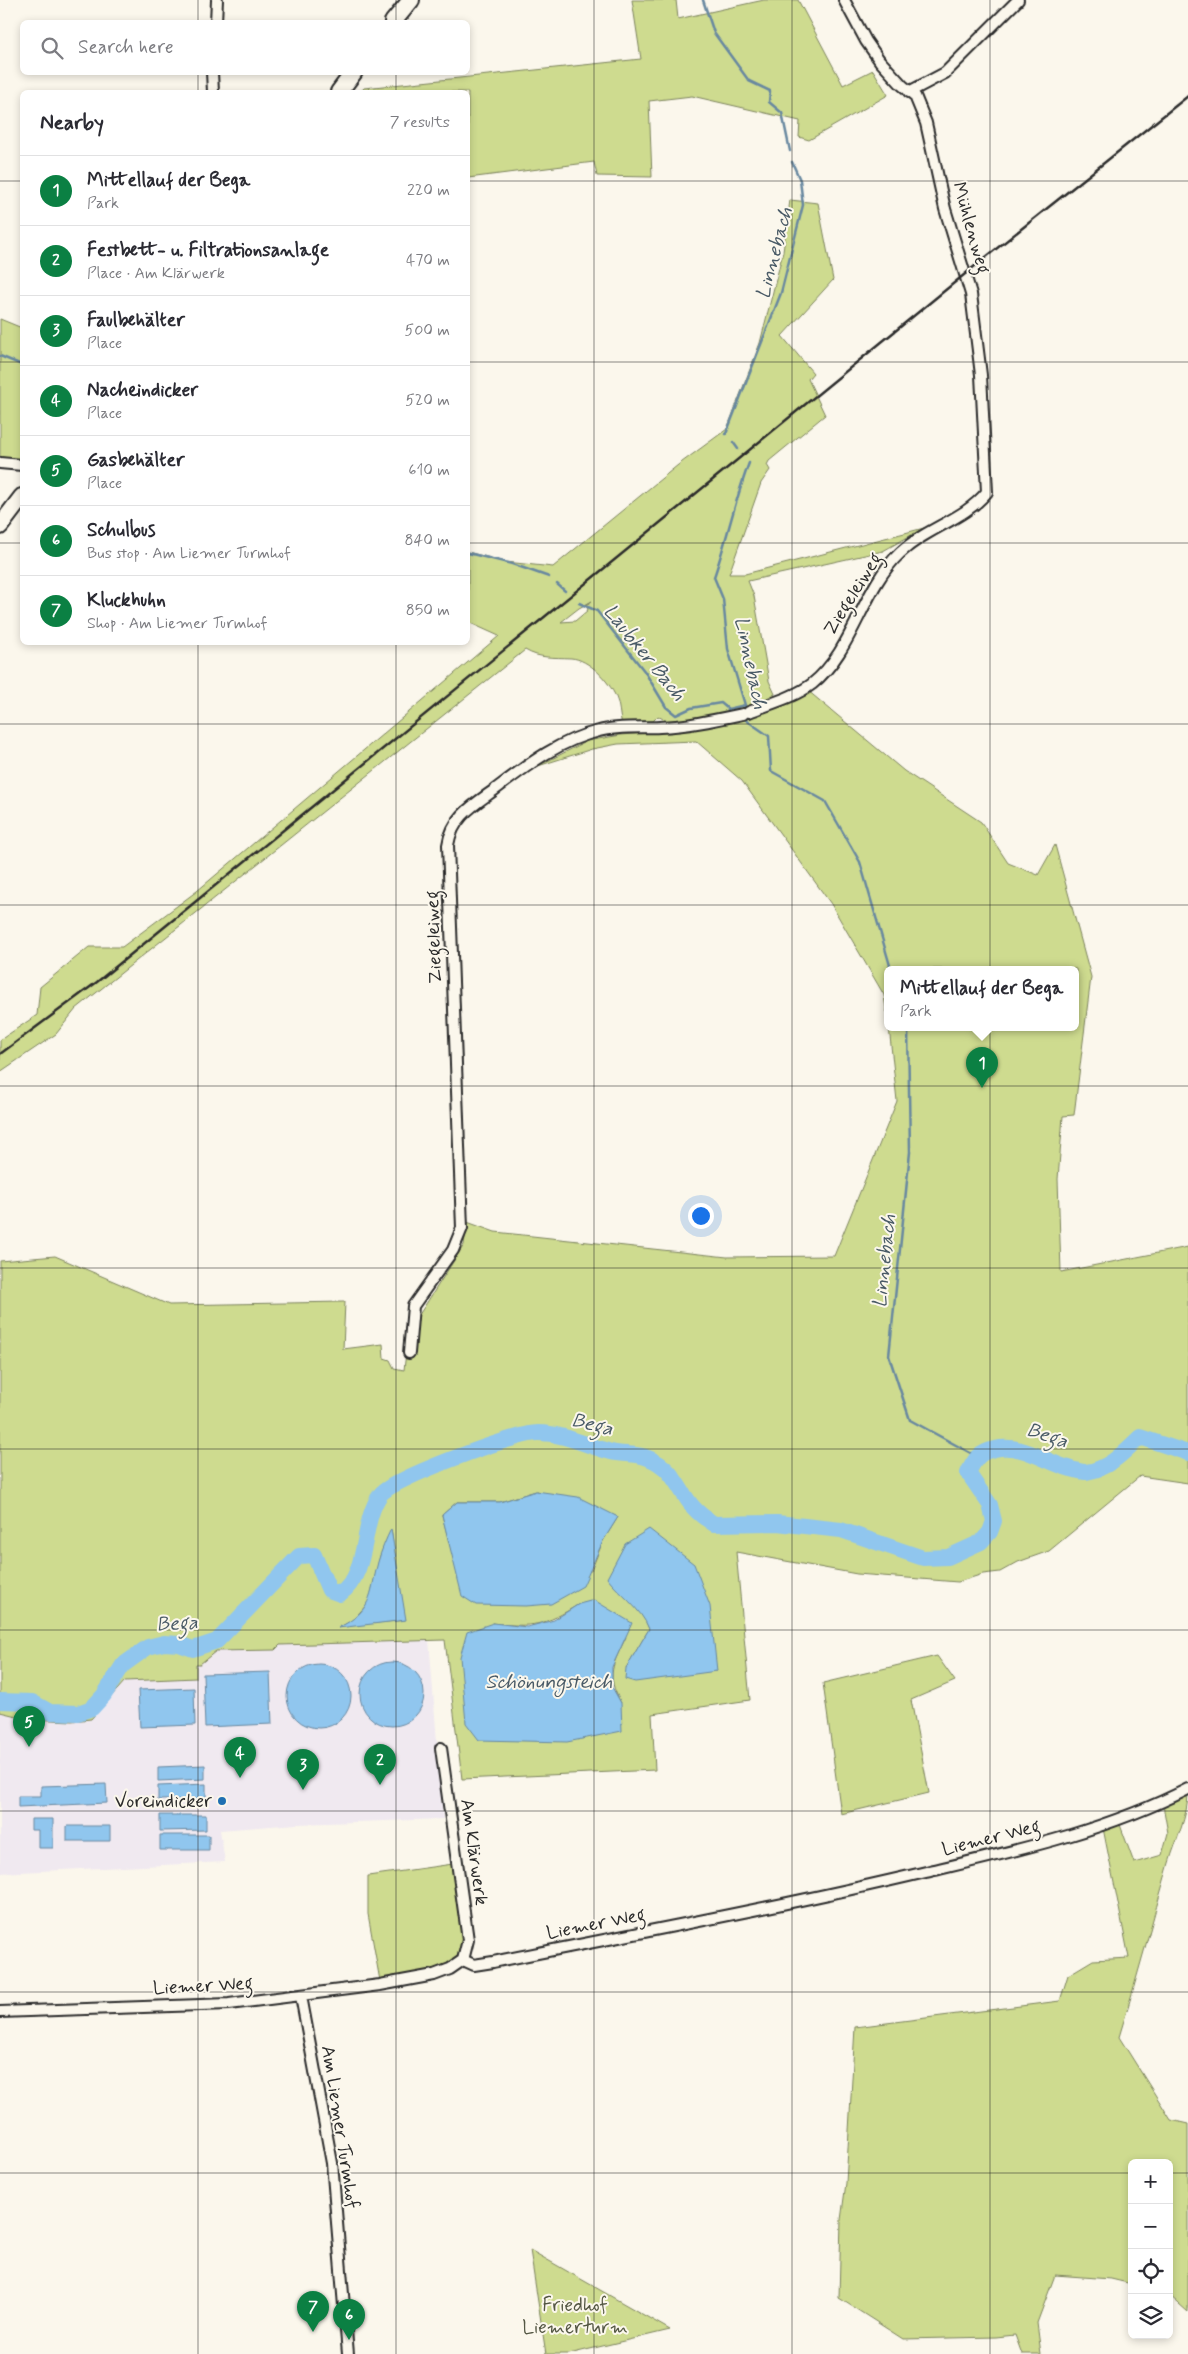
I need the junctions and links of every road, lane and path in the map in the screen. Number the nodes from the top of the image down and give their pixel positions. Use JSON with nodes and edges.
{"nodes":[{"id":1,"x":217,"y":0,"type":"edge"},
{"id":2,"x":411,"y":0,"type":"edge"},
{"id":3,"x":844,"y":0,"type":"edge"},
{"id":4,"x":1018,"y":0,"type":"edge"},
{"id":5,"x":216,"y":20,"type":"edge"},
{"id":6,"x":395,"y":20,"type":"edge"},
{"id":7,"x":212,"y":75,"type":"edge"},
{"id":8,"x":352,"y":75,"type":"edge"},
{"id":9,"x":213,"y":90,"type":"edge"},
{"id":10,"x":340,"y":90,"type":"edge"},
{"id":11,"x":909,"y":92,"type":"junction"},
{"id":12,"x":0,"y":463,"type":"edge"},
{"id":13,"x":20,"y":465,"type":"edge"},
{"id":14,"x":987,"y":492,"type":"joint"},
{"id":15,"x":20,"y":500,"type":"edge"},
{"id":16,"x":0,"y":526,"type":"edge"},
{"id":17,"x":409,"y":1353,"type":"dead end"},
{"id":18,"x":441,"y":1748,"type":"dead end"},
{"id":19,"x":1188,"y":1789,"type":"edge"},
{"id":20,"x":463,"y":1960,"type":"junction"},
{"id":21,"x":301,"y":1996,"type":"junction"},
{"id":22,"x":0,"y":2012,"type":"edge"},
{"id":23,"x":348,"y":2354,"type":"edge"}],
"edges":[{"from":1,"to":5,"type":"street"},
{"from":2,"to":6,"type":"main road"},
{"from":3,"to":11,"type":"street","name":"Mühlenweg"},
{"from":4,"to":11,"type":"street"},
{"from":7,"to":9,"type":"street"},
{"from":8,"to":10,"type":"main road"},
{"from":11,"to":14,"type":"street","name":"Mühlenweg"},
{"from":12,"to":13,"type":"street"},
{"from":14,"to":17,"type":"street","name":"Ziegeleiweg"},
{"from":15,"to":16,"type":"main road"},
{"from":18,"to":20,"type":"street","name":"Am Klärwerk"},
{"from":19,"to":20,"type":"street","name":"Liemer Weg"},
{"from":20,"to":21,"type":"street","name":"Liemer Weg"},
{"from":21,"to":22,"type":"street","name":"Liemer Weg"},
{"from":21,"to":23,"type":"street","name":"Am Liemer Turmhof"}]}
